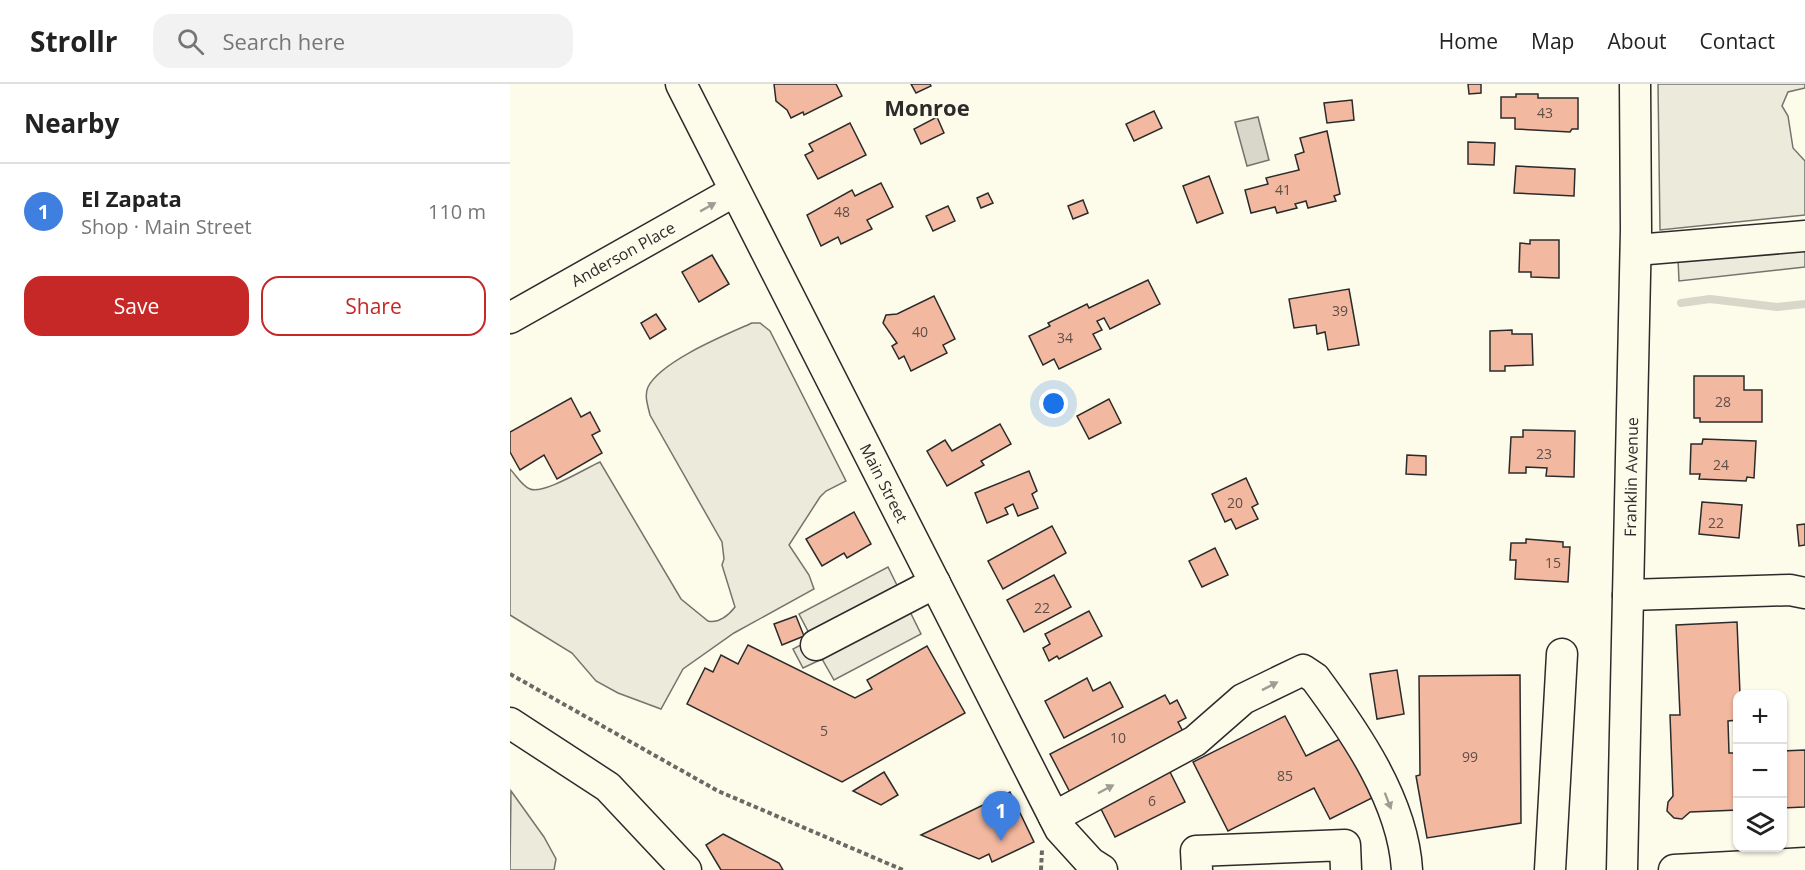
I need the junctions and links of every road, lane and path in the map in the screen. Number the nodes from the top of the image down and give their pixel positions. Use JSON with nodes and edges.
{"nodes":[{"id":1,"x":1635,"y":84,"type":"edge"},
{"id":2,"x":692,"y":88,"type":"edge"},
{"id":3,"x":735,"y":191,"type":"junction"},
{"id":4,"x":1805,"y":236,"type":"edge"},
{"id":5,"x":1636,"y":250,"type":"junction"},
{"id":6,"x":510,"y":318,"type":"edge"},
{"id":7,"x":935,"y":583,"type":"junction"},
{"id":8,"x":1805,"y":593,"type":"edge"},
{"id":9,"x":1628,"y":595,"type":"junction"},
{"id":10,"x":816,"y":645,"type":"dead end"},
{"id":11,"x":1562,"y":654,"type":"dead end"},
{"id":12,"x":510,"y":674,"type":"edge"},
{"id":13,"x":510,"y":723,"type":"edge"},
{"id":14,"x":1054,"y":817,"type":"junction"},
{"id":15,"x":1805,"y":863,"type":"edge"},
{"id":16,"x":686,"y":870,"type":"edge"},
{"id":17,"x":903,"y":870,"type":"edge"},
{"id":18,"x":1102,"y":870,"type":"edge"},
{"id":19,"x":1197,"y":870,"type":"edge"},
{"id":20,"x":1346,"y":870,"type":"edge"},
{"id":21,"x":1407,"y":870,"type":"edge"},
{"id":22,"x":1550,"y":870,"type":"edge"},
{"id":23,"x":1622,"y":870,"type":"edge"},
{"id":24,"x":1674,"y":870,"type":"edge"}],
"edges":[{"from":1,"to":5,"type":"street","name":"Franklin Avenue"},
{"from":2,"to":3,"type":"street","name":"Main Street"},
{"from":6,"to":3,"type":"street","name":"Anderson Place","one_way":true},
{"from":3,"to":7,"type":"street","name":"Main Street"},
{"from":4,"to":5,"type":"street"},
{"from":5,"to":9,"type":"street","name":"Franklin Avenue"},
{"from":7,"to":10,"type":"street"},
{"from":7,"to":14,"type":"street","name":"Main Street"},
{"from":8,"to":9,"type":"street"},
{"from":9,"to":23,"type":"street","name":"Franklin Avenue"},
{"from":11,"to":22,"type":"street"},
{"from":12,"to":17,"type":"path"},
{"from":13,"to":16,"type":"street"},
{"from":14,"to":18,"type":"street","name":"Main Street"},
{"from":14,"to":21,"type":"street","one_way":true},
{"from":15,"to":24,"type":"street"},
{"from":19,"to":20,"type":"street"}]}
